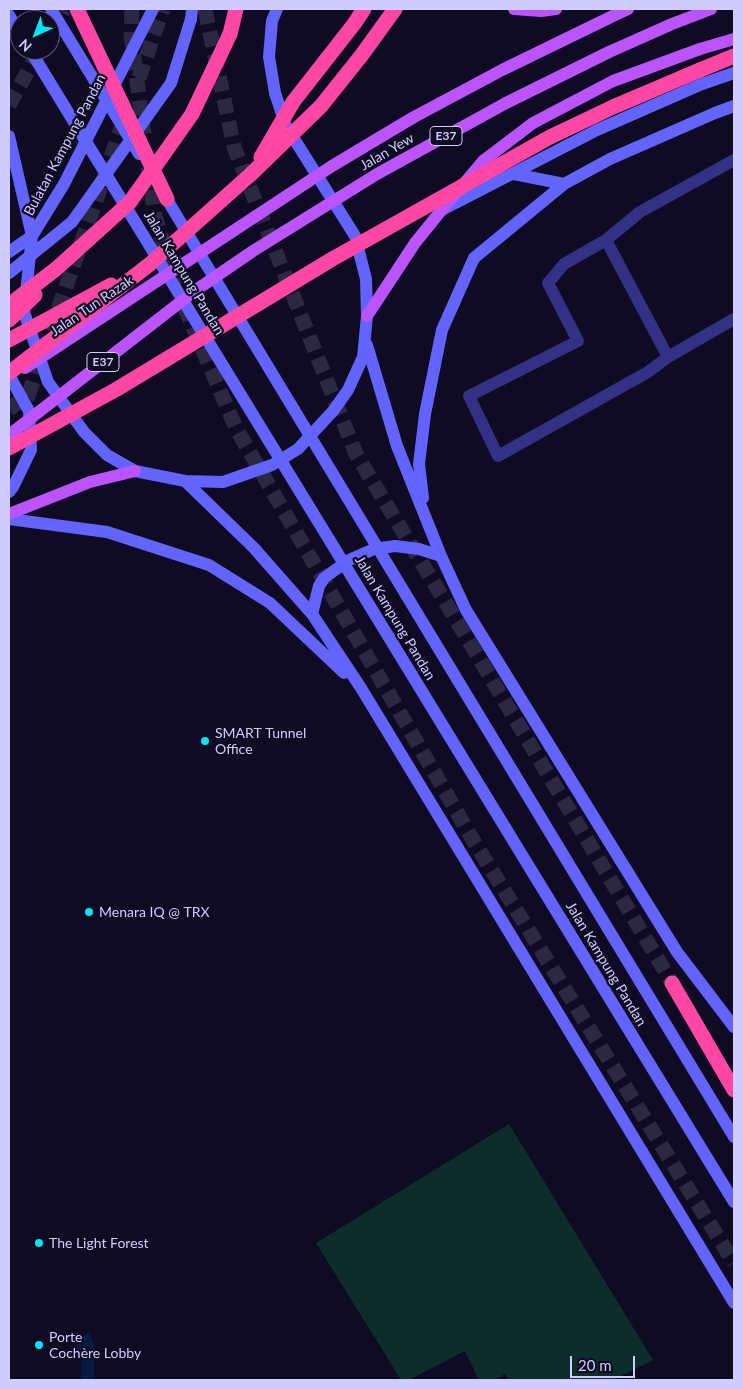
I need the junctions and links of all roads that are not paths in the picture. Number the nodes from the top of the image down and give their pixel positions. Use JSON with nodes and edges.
{"nodes":[{"id":1,"x":52,"y":9,"type":"edge"},
{"id":2,"x":77,"y":9,"type":"edge"},
{"id":3,"x":153,"y":9,"type":"edge"},
{"id":4,"x":234,"y":9,"type":"edge"},
{"id":5,"x":277,"y":9,"type":"edge"},
{"id":6,"x":364,"y":9,"type":"edge"},
{"id":7,"x":395,"y":9,"type":"edge"},
{"id":8,"x":514,"y":9,"type":"edge"},
{"id":9,"x":556,"y":9,"type":"edge"},
{"id":10,"x":628,"y":9,"type":"edge"},
{"id":11,"x":711,"y":9,"type":"edge"},
{"id":12,"x":191,"y":14,"type":"edge"},
{"id":13,"x":734,"y":39,"type":"edge"},
{"id":14,"x":734,"y":56,"type":"edge"},
{"id":15,"x":36,"y":60,"type":"edge"},
{"id":16,"x":734,"y":73,"type":"edge"},
{"id":17,"x":734,"y":106,"type":"edge"},
{"id":18,"x":9,"y":136,"type":"edge"},
{"id":19,"x":734,"y":160,"type":"edge"},
{"id":20,"x":514,"y":174,"type":"junction"},
{"id":21,"x":250,"y":175,"type":"junction"},
{"id":22,"x":564,"y":184,"type":"junction"},
{"id":23,"x":167,"y":199,"type":"junction"},
{"id":24,"x":130,"y":202,"type":"junction"},
{"id":25,"x":440,"y":212,"type":"junction"},
{"id":26,"x":32,"y":236,"type":"junction"},
{"id":27,"x":606,"y":240,"type":"junction"},
{"id":28,"x":9,"y":252,"type":"edge"},
{"id":29,"x":192,"y":258,"type":"joint"},
{"id":30,"x":150,"y":264,"type":"junction"},
{"id":31,"x":9,"y":273,"type":"edge"},
{"id":32,"x":9,"y":305,"type":"edge"},
{"id":33,"x":367,"y":316,"type":"junction"},
{"id":34,"x":734,"y":319,"type":"edge"},
{"id":35,"x":9,"y":320,"type":"edge"},
{"id":36,"x":365,"y":337,"type":"junction"},
{"id":37,"x":9,"y":340,"type":"edge"},
{"id":38,"x":668,"y":357,"type":"junction"},
{"id":39,"x":9,"y":374,"type":"edge"},
{"id":40,"x":9,"y":379,"type":"edge"},
{"id":41,"x":9,"y":435,"type":"edge"},
{"id":42,"x":9,"y":448,"type":"edge"},
{"id":43,"x":135,"y":471,"type":"junction"},
{"id":44,"x":185,"y":482,"type":"junction"},
{"id":45,"x":9,"y":492,"type":"edge"},
{"id":46,"x":9,"y":514,"type":"edge"},
{"id":47,"x":425,"y":515,"type":"junction"},
{"id":48,"x":9,"y":520,"type":"edge"},
{"id":49,"x":441,"y":556,"type":"junction"},
{"id":50,"x":312,"y":614,"type":"junction"},
{"id":51,"x":360,"y":688,"type":"junction"},
{"id":52,"x":672,"y":982,"type":"tunnel mouth"},
{"id":53,"x":734,"y":1027,"type":"edge"},
{"id":54,"x":734,"y":1090,"type":"edge"},
{"id":55,"x":734,"y":1136,"type":"edge"},
{"id":56,"x":734,"y":1202,"type":"edge"},
{"id":57,"x":734,"y":1304,"type":"edge"}],
"edges":[{"from":1,"to":23,"type":"main road","name":"Jalan Kampung Pandan","bridge":true},
{"from":2,"to":23,"type":"highway","bridge":true},
{"from":3,"to":26,"type":"main road","name":"Bulatan Kampung Pandan"},
{"from":4,"to":24,"type":"highway","bridge":true},
{"from":5,"to":33,"type":"main road","name":"Bulatan Kampung Pandan"},
{"from":6,"to":21,"type":"highway","bridge":true},
{"from":7,"to":21,"type":"highway","bridge":true},
{"from":8,"to":9,"type":"main road"},
{"from":10,"to":29,"type":"main road","name":"Jalan Yew","number":"E37","bridge":true},
{"from":11,"to":41,"type":"main road","name":"Jalan Yew","number":"E37","bridge":true},
{"from":12,"to":31,"type":"main road","bridge":true},
{"from":13,"to":25,"type":"main road"},
{"from":14,"to":42,"type":"highway","bridge":true},
{"from":15,"to":56,"type":"main road","name":"Jalan Kampung Pandan","bridge":true},
{"from":16,"to":20,"type":"main road"},
{"from":17,"to":22,"type":"main road"},
{"from":18,"to":26,"type":"main road"},
{"from":19,"to":27,"type":"street"},
{"from":20,"to":22,"type":"main road"},
{"from":20,"to":25,"type":"main road"},
{"from":21,"to":30,"type":"highway","bridge":true},
{"from":22,"to":47,"type":"main road"},
{"from":23,"to":55,"type":"main road","name":"Jalan Kampung Pandan","bridge":true},
{"from":24,"to":32,"type":"highway","bridge":true},
{"from":24,"to":35,"type":"highway","bridge":true},
{"from":25,"to":33,"type":"main road"},
{"from":26,"to":28,"type":"main road"},
{"from":26,"to":43,"type":"main road","name":"Bulatan Kampung Pandan"},
{"from":27,"to":38,"type":"street"},
{"from":27,"to":38,"type":"street"},
{"from":29,"to":40,"type":"main road","name":"Jalan Tun Razak","number":"E37","bridge":true},
{"from":30,"to":37,"type":"highway","bridge":true},
{"from":30,"to":39,"type":"highway","bridge":true},
{"from":33,"to":36,"type":"main road","name":"Bulatan Kampung Pandan"},
{"from":34,"to":38,"type":"street"},
{"from":36,"to":44,"type":"main road","name":"Bulatan Kampung Pandan"},
{"from":36,"to":47,"type":"main road"},
{"from":39,"to":45,"type":"main road"},
{"from":43,"to":44,"type":"main road","name":"Bulatan Kampung Pandan"},
{"from":43,"to":46,"type":"main road"},
{"from":44,"to":50,"type":"main road"},
{"from":47,"to":49,"type":"main road"},
{"from":48,"to":51,"type":"main road"},
{"from":49,"to":50,"type":"main road"},
{"from":49,"to":53,"type":"main road"},
{"from":50,"to":51,"type":"main road"},
{"from":51,"to":57,"type":"main road"},
{"from":52,"to":54,"type":"highway"}]}
